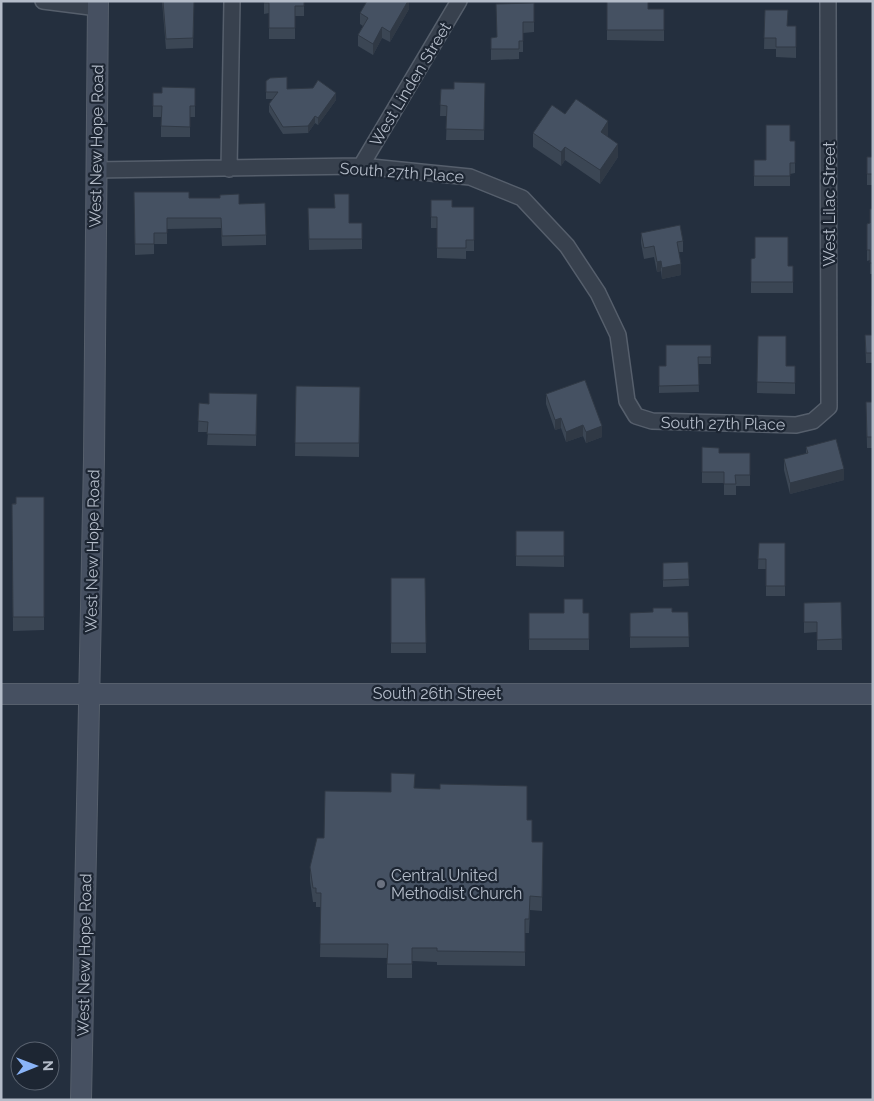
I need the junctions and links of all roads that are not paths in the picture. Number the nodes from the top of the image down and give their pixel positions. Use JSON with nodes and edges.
{"nodes":[{"id":1,"x":44,"y":1,"type":"edge"},
{"id":2,"x":232,"y":1,"type":"edge"},
{"id":3,"x":459,"y":1,"type":"edge"},
{"id":4,"x":828,"y":1,"type":"edge"},
{"id":5,"x":98,"y":5,"type":"edge"},
{"id":6,"x":361,"y":166,"type":"junction"},
{"id":7,"x":230,"y":168,"type":"junction"},
{"id":8,"x":95,"y":170,"type":"junction"},
{"id":9,"x":829,"y":407,"type":"joint"},
{"id":10,"x":89,"y":693,"type":"junction"},
{"id":11,"x":1,"y":694,"type":"edge"},
{"id":12,"x":873,"y":694,"type":"edge"},
{"id":13,"x":81,"y":1100,"type":"edge"}],
"edges":[{"from":1,"to":5,"type":"street"},
{"from":2,"to":7,"type":"street"},
{"from":3,"to":6,"type":"street","name":"West Linden Street"},
{"from":4,"to":9,"type":"street","name":"West Lilac Street"},
{"from":5,"to":8,"type":"main road","name":"West New Hope Road"},
{"from":6,"to":7,"type":"street","name":"South 27th Place"},
{"from":6,"to":9,"type":"street","name":"South 27th Place"},
{"from":7,"to":8,"type":"street","name":"South 27th Place"},
{"from":8,"to":10,"type":"main road","name":"West New Hope Road"},
{"from":10,"to":11,"type":"main road","name":"South 26th Street"},
{"from":10,"to":12,"type":"main road","name":"South 26th Street"},
{"from":10,"to":13,"type":"main road","name":"West New Hope Road"}]}
